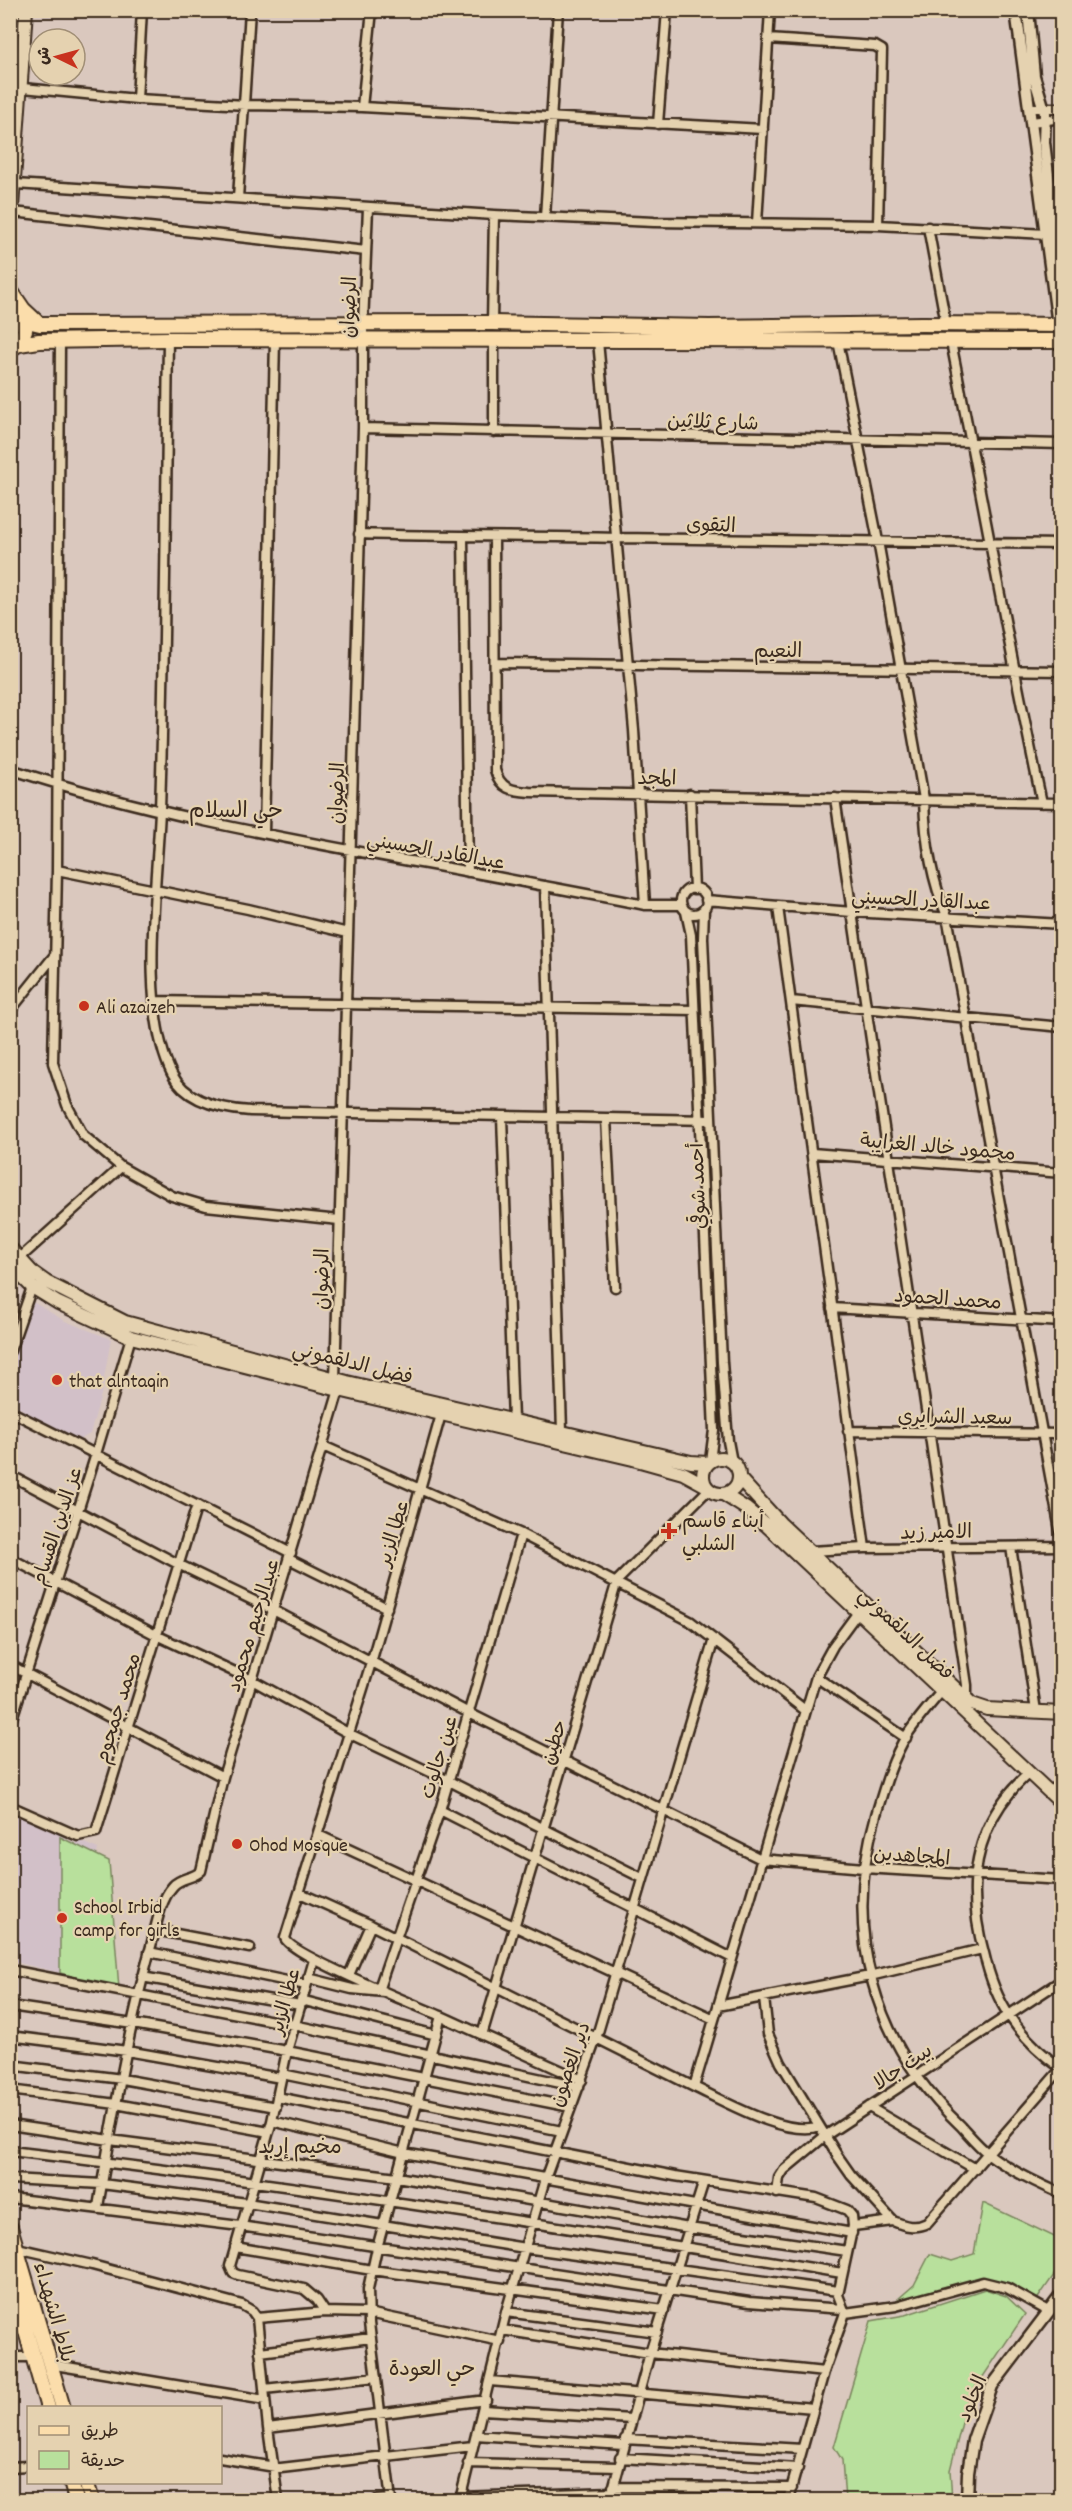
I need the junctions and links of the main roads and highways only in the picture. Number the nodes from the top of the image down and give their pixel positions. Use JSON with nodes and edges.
{"nodes":[{"id":1,"x":26,"y":10,"type":"edge"},
{"id":2,"x":11,"y":12,"type":"edge"},
{"id":3,"x":10,"y":20,"type":"edge"},
{"id":4,"x":10,"y":236,"type":"edge"},
{"id":5,"x":10,"y":290,"type":"edge"},
{"id":6,"x":15,"y":311,"type":"edge"},
{"id":7,"x":40,"y":324,"type":"junction"},
{"id":8,"x":922,"y":324,"type":"junction"},
{"id":9,"x":1060,"y":325,"type":"edge"},
{"id":10,"x":39,"y":341,"type":"junction"},
{"id":11,"x":922,"y":341,"type":"junction"},
{"id":12,"x":1062,"y":341,"type":"edge"},
{"id":13,"x":14,"y":348,"type":"edge"},
{"id":14,"x":10,"y":1248,"type":"edge"},
{"id":15,"x":15,"y":1261,"type":"edge"},
{"id":16,"x":337,"y":1385,"type":"junction"},
{"id":17,"x":443,"y":1409,"type":"junction"},
{"id":18,"x":709,"y":1462,"type":"junction"},
{"id":19,"x":739,"y":1478,"type":"junction"},
{"id":20,"x":707,"y":1488,"type":"junction"},
{"id":21,"x":723,"y":1494,"type":"junction"},
{"id":22,"x":987,"y":1709,"type":"junction"},
{"id":23,"x":1062,"y":1713,"type":"edge"},
{"id":24,"x":981,"y":1729,"type":"junction"},
{"id":25,"x":1062,"y":1804,"type":"edge"},
{"id":26,"x":10,"y":2227,"type":"edge"},
{"id":27,"x":14,"y":2250,"type":"edge"},
{"id":28,"x":10,"y":2276,"type":"edge"},
{"id":29,"x":47,"y":2406,"type":"edge"},
{"id":30,"x":62,"y":2406,"type":"edge"},
{"id":31,"x":72,"y":2484,"type":"edge"},
{"id":32,"x":87,"y":2484,"type":"edge"},
{"id":33,"x":76,"y":2500,"type":"edge"},
{"id":34,"x":92,"y":2500,"type":"edge"}],
"edges":[{"from":1,"to":4,"type":"main road"},
{"from":2,"to":3,"type":"main road"},
{"from":5,"to":7,"type":"main road"},
{"from":6,"to":7,"type":"main road"},
{"from":6,"to":13,"type":"main road"},
{"from":7,"to":8,"type":"main road"},
{"from":7,"to":10,"type":"main road"},
{"from":8,"to":9,"type":"main road"},
{"from":8,"to":11,"type":"main road"},
{"from":10,"to":11,"type":"main road"},
{"from":10,"to":13,"type":"main road"},
{"from":11,"to":12,"type":"main road"},
{"from":14,"to":15,"type":"main road","name":"فضل الدلقموني"},
{"from":15,"to":16,"type":"main road","name":"فضل الدلقموني"},
{"from":15,"to":16,"type":"main road","name":"فضل الدلقموني"},
{"from":16,"to":17,"type":"main road","name":"فضل الدلقموني"},
{"from":17,"to":18,"type":"main road","name":"فضل الدلقموني"},
{"from":17,"to":20,"type":"main road","name":"فضل الدلقموني"},
{"from":18,"to":19,"type":"main road"},
{"from":18,"to":20,"type":"main road"},
{"from":19,"to":21,"type":"main road"},
{"from":19,"to":22,"type":"main road"},
{"from":20,"to":21,"type":"main road"},
{"from":21,"to":24,"type":"main road","name":"فضل الدلقموني"},
{"from":22,"to":23,"type":"main road"},
{"from":22,"to":24,"type":"main road"},
{"from":24,"to":25,"type":"main road","name":"فضل الدلقموني"},
{"from":26,"to":27,"type":"main road","name":"بلاط الشهداء"},
{"from":27,"to":30,"type":"main road","name":"بلاط الشهداء"},
{"from":28,"to":29,"type":"main road"},
{"from":31,"to":33,"type":"main road"},
{"from":32,"to":34,"type":"main road"}]}
